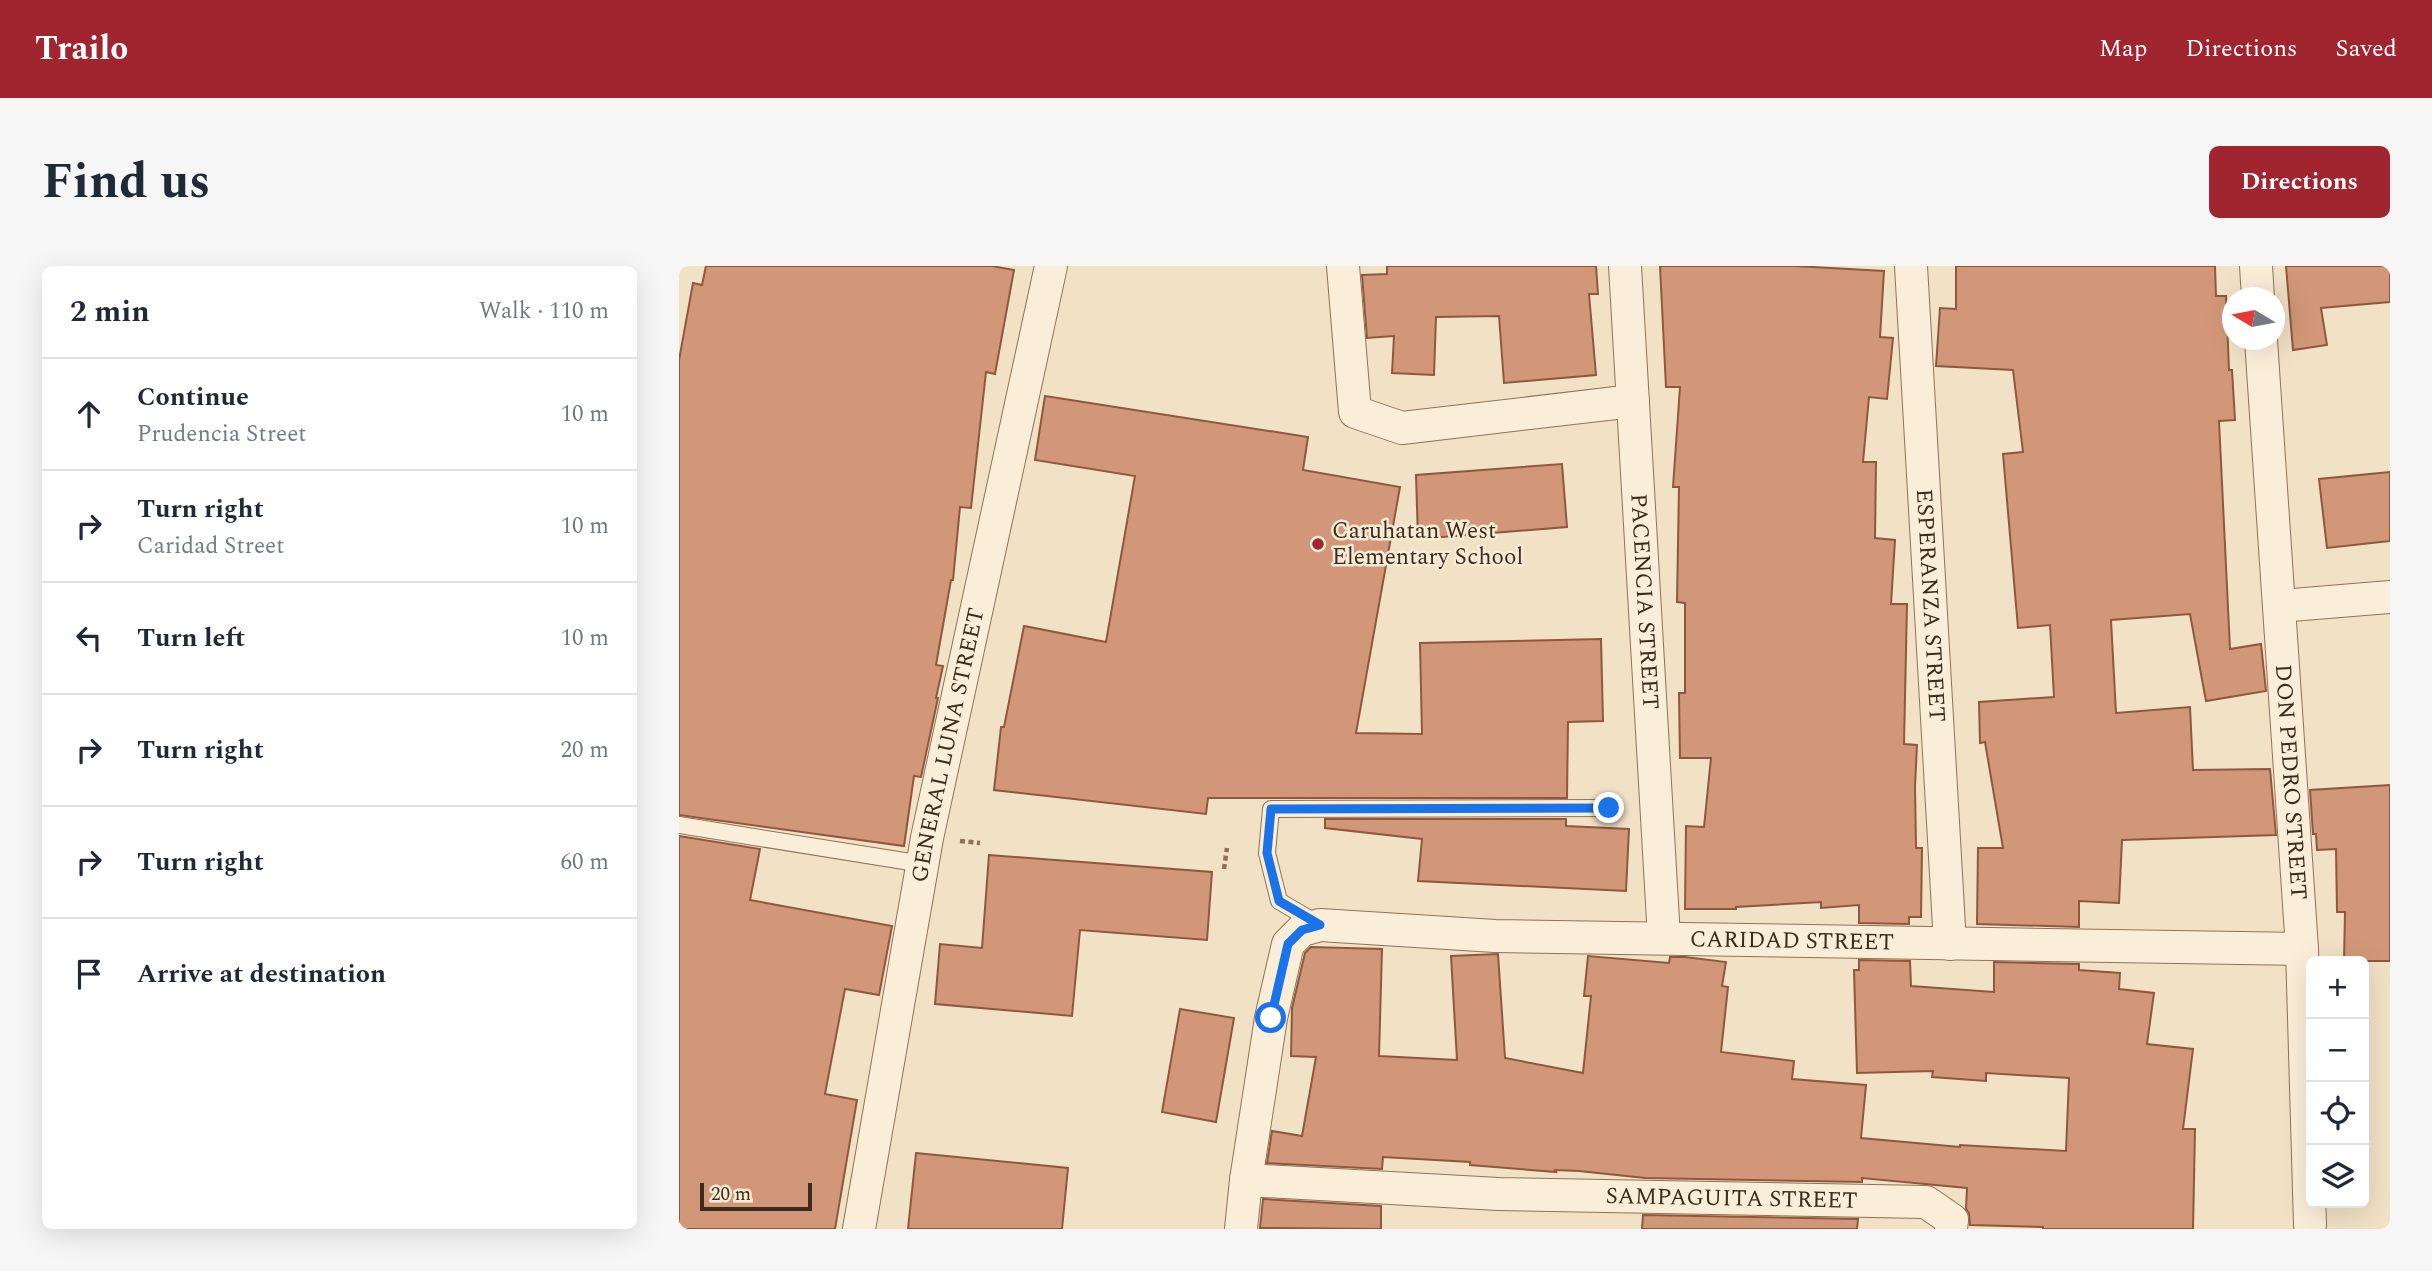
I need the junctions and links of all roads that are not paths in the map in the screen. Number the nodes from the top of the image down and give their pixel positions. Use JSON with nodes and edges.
{"nodes":[{"id":1,"x":1051,"y":266,"type":"edge"},
{"id":2,"x":1343,"y":266,"type":"edge"},
{"id":3,"x":1625,"y":266,"type":"edge"},
{"id":4,"x":1911,"y":266,"type":"edge"},
{"id":5,"x":2256,"y":266,"type":"edge"},
{"id":6,"x":2257,"y":287,"type":"edge"},
{"id":7,"x":2262,"y":350,"type":"edge"},
{"id":8,"x":1633,"y":401,"type":"junction"},
{"id":9,"x":2390,"y":597,"type":"edge"},
{"id":10,"x":2279,"y":606,"type":"junction"},
{"id":11,"x":1609,"y":808,"type":"dead end"},
{"id":12,"x":679,"y":825,"type":"edge"},
{"id":13,"x":923,"y":864,"type":"junction"},
{"id":14,"x":1320,"y":925,"type":"junction"},
{"id":15,"x":1664,"y":938,"type":"junction"},
{"id":16,"x":1950,"y":944,"type":"junction"},
{"id":17,"x":2302,"y":949,"type":"junction"},
{"id":18,"x":1246,"y":1180,"type":"junction"},
{"id":19,"x":2311,"y":1227,"type":"edge"},
{"id":20,"x":859,"y":1229,"type":"edge"},
{"id":21,"x":1241,"y":1229,"type":"edge"},
{"id":22,"x":1951,"y":1229,"type":"edge"}],
"edges":[{"from":1,"to":13,"type":"street","name":"GENERAL LUNA STREET"},
{"from":2,"to":8,"type":"street"},
{"from":3,"to":8,"type":"street","name":"PACENCIA STREET"},
{"from":4,"to":16,"type":"street","name":"ESPERANZA STREET"},
{"from":5,"to":6,"type":"street"},
{"from":7,"to":10,"type":"street","name":"DON PEDRO STREET"},
{"from":8,"to":15,"type":"street","name":"PACENCIA STREET"},
{"from":9,"to":10,"type":"street"},
{"from":10,"to":17,"type":"street","name":"DON PEDRO STREET"},
{"from":11,"to":14,"type":"lane"},
{"from":12,"to":13,"type":"lane"},
{"from":13,"to":20,"type":"street","name":"GENERAL LUNA STREET"},
{"from":14,"to":15,"type":"street","name":"CARIDAD STREET"},
{"from":14,"to":18,"type":"street"},
{"from":15,"to":16,"type":"street","name":"CARIDAD STREET"},
{"from":16,"to":17,"type":"street","name":"CARIDAD STREET"},
{"from":17,"to":19,"type":"street","name":"DON PEDRO STREET"},
{"from":18,"to":21,"type":"street"},
{"from":18,"to":22,"type":"street","name":"SAMPAGUITA STREET"}]}
